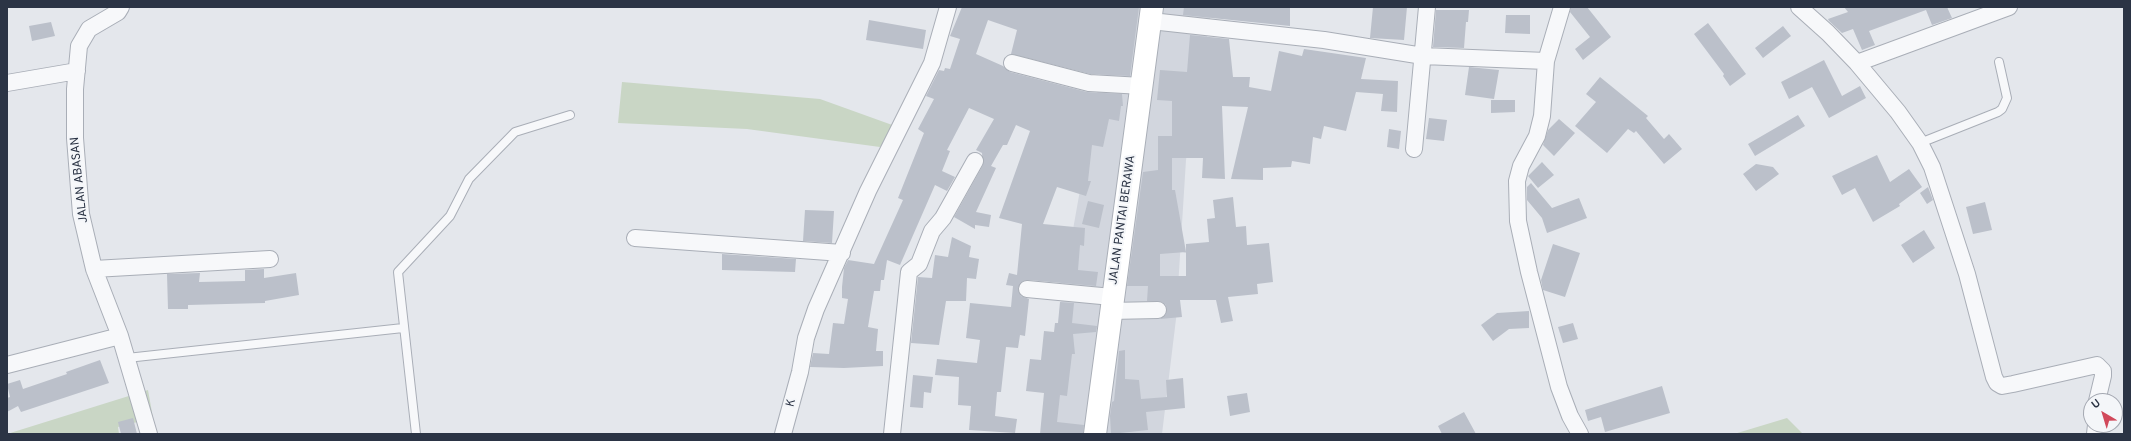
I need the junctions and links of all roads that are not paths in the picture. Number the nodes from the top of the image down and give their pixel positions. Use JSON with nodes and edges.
{"nodes":[{"id":1,"x":121,"y":7,"type":"edge"},
{"id":2,"x":948,"y":7,"type":"edge"},
{"id":3,"x":1427,"y":7,"type":"edge"},
{"id":4,"x":1562,"y":7,"type":"edge"},
{"id":5,"x":1799,"y":7,"type":"edge"},
{"id":6,"x":2009,"y":7,"type":"edge"},
{"id":7,"x":1148,"y":11,"type":"edge"},
{"id":8,"x":1423,"y":56,"type":"junction"},
{"id":9,"x":1546,"y":61,"type":"junction"},
{"id":10,"x":1999,"y":62,"type":"dead end"},
{"id":11,"x":1012,"y":63,"type":"dead end"},
{"id":12,"x":1857,"y":63,"type":"junction"},
{"id":13,"x":77,"y":72,"type":"junction"},
{"id":14,"x":7,"y":83,"type":"edge"},
{"id":15,"x":1142,"y":86,"type":"junction"},
{"id":16,"x":570,"y":114,"type":"dead end"},
{"id":17,"x":1920,"y":143,"type":"junction"},
{"id":18,"x":1414,"y":149,"type":"dead end"},
{"id":19,"x":974,"y":161,"type":"dead end"},
{"id":20,"x":635,"y":238,"type":"dead end"},
{"id":21,"x":842,"y":253,"type":"junction"},
{"id":22,"x":270,"y":259,"type":"dead end"},
{"id":23,"x":94,"y":270,"type":"junction"},
{"id":24,"x":1027,"y":289,"type":"dead end"},
{"id":25,"x":1111,"y":304,"type":"junction"},
{"id":26,"x":1158,"y":310,"type":"dead end"},
{"id":27,"x":403,"y":328,"type":"junction"},
{"id":28,"x":120,"y":336,"type":"junction"},
{"id":29,"x":127,"y":358,"type":"junction"},
{"id":30,"x":7,"y":365,"type":"edge"},
{"id":31,"x":2099,"y":393,"type":"edge"},
{"id":32,"x":149,"y":434,"type":"edge"},
{"id":33,"x":416,"y":434,"type":"edge"},
{"id":34,"x":783,"y":434,"type":"edge"},
{"id":35,"x":892,"y":434,"type":"edge"},
{"id":36,"x":1094,"y":434,"type":"edge"},
{"id":37,"x":1580,"y":434,"type":"edge"}],
"edges":[{"from":1,"to":13,"type":"street","name":"JALAN ABASAN"},
{"from":2,"to":21,"type":"street","name":"K"},
{"from":3,"to":8,"type":"street"},
{"from":4,"to":9,"type":"street"},
{"from":5,"to":12,"type":"street"},
{"from":6,"to":12,"type":"street"},
{"from":7,"to":8,"type":"street"},
{"from":7,"to":15,"type":"street","name":"JALAN PANTAI BERAWA"},
{"from":8,"to":9,"type":"street"},
{"from":8,"to":18,"type":"street"},
{"from":9,"to":37,"type":"street"},
{"from":10,"to":17,"type":"lane"},
{"from":11,"to":15,"type":"street"},
{"from":12,"to":17,"type":"street"},
{"from":13,"to":14,"type":"street"},
{"from":13,"to":23,"type":"street","name":"JALAN ABASAN"},
{"from":15,"to":25,"type":"street","name":"JALAN PANTAI BERAWA"},
{"from":16,"to":27,"type":"lane"},
{"from":17,"to":31,"type":"street"},
{"from":19,"to":35,"type":"street"},
{"from":20,"to":21,"type":"street"},
{"from":21,"to":34,"type":"street","name":"K"},
{"from":22,"to":23,"type":"street"},
{"from":23,"to":28,"type":"street","name":"JALAN ABASAN"},
{"from":24,"to":25,"type":"street"},
{"from":25,"to":26,"type":"street"},
{"from":25,"to":36,"type":"street","name":"JALAN PANTAI BERAWA"},
{"from":27,"to":29,"type":"lane"},
{"from":27,"to":33,"type":"lane"},
{"from":28,"to":29,"type":"street","name":"JALAN ABASAN"},
{"from":28,"to":30,"type":"street"},
{"from":29,"to":32,"type":"street","name":"JALAN ABASAN"}]}
